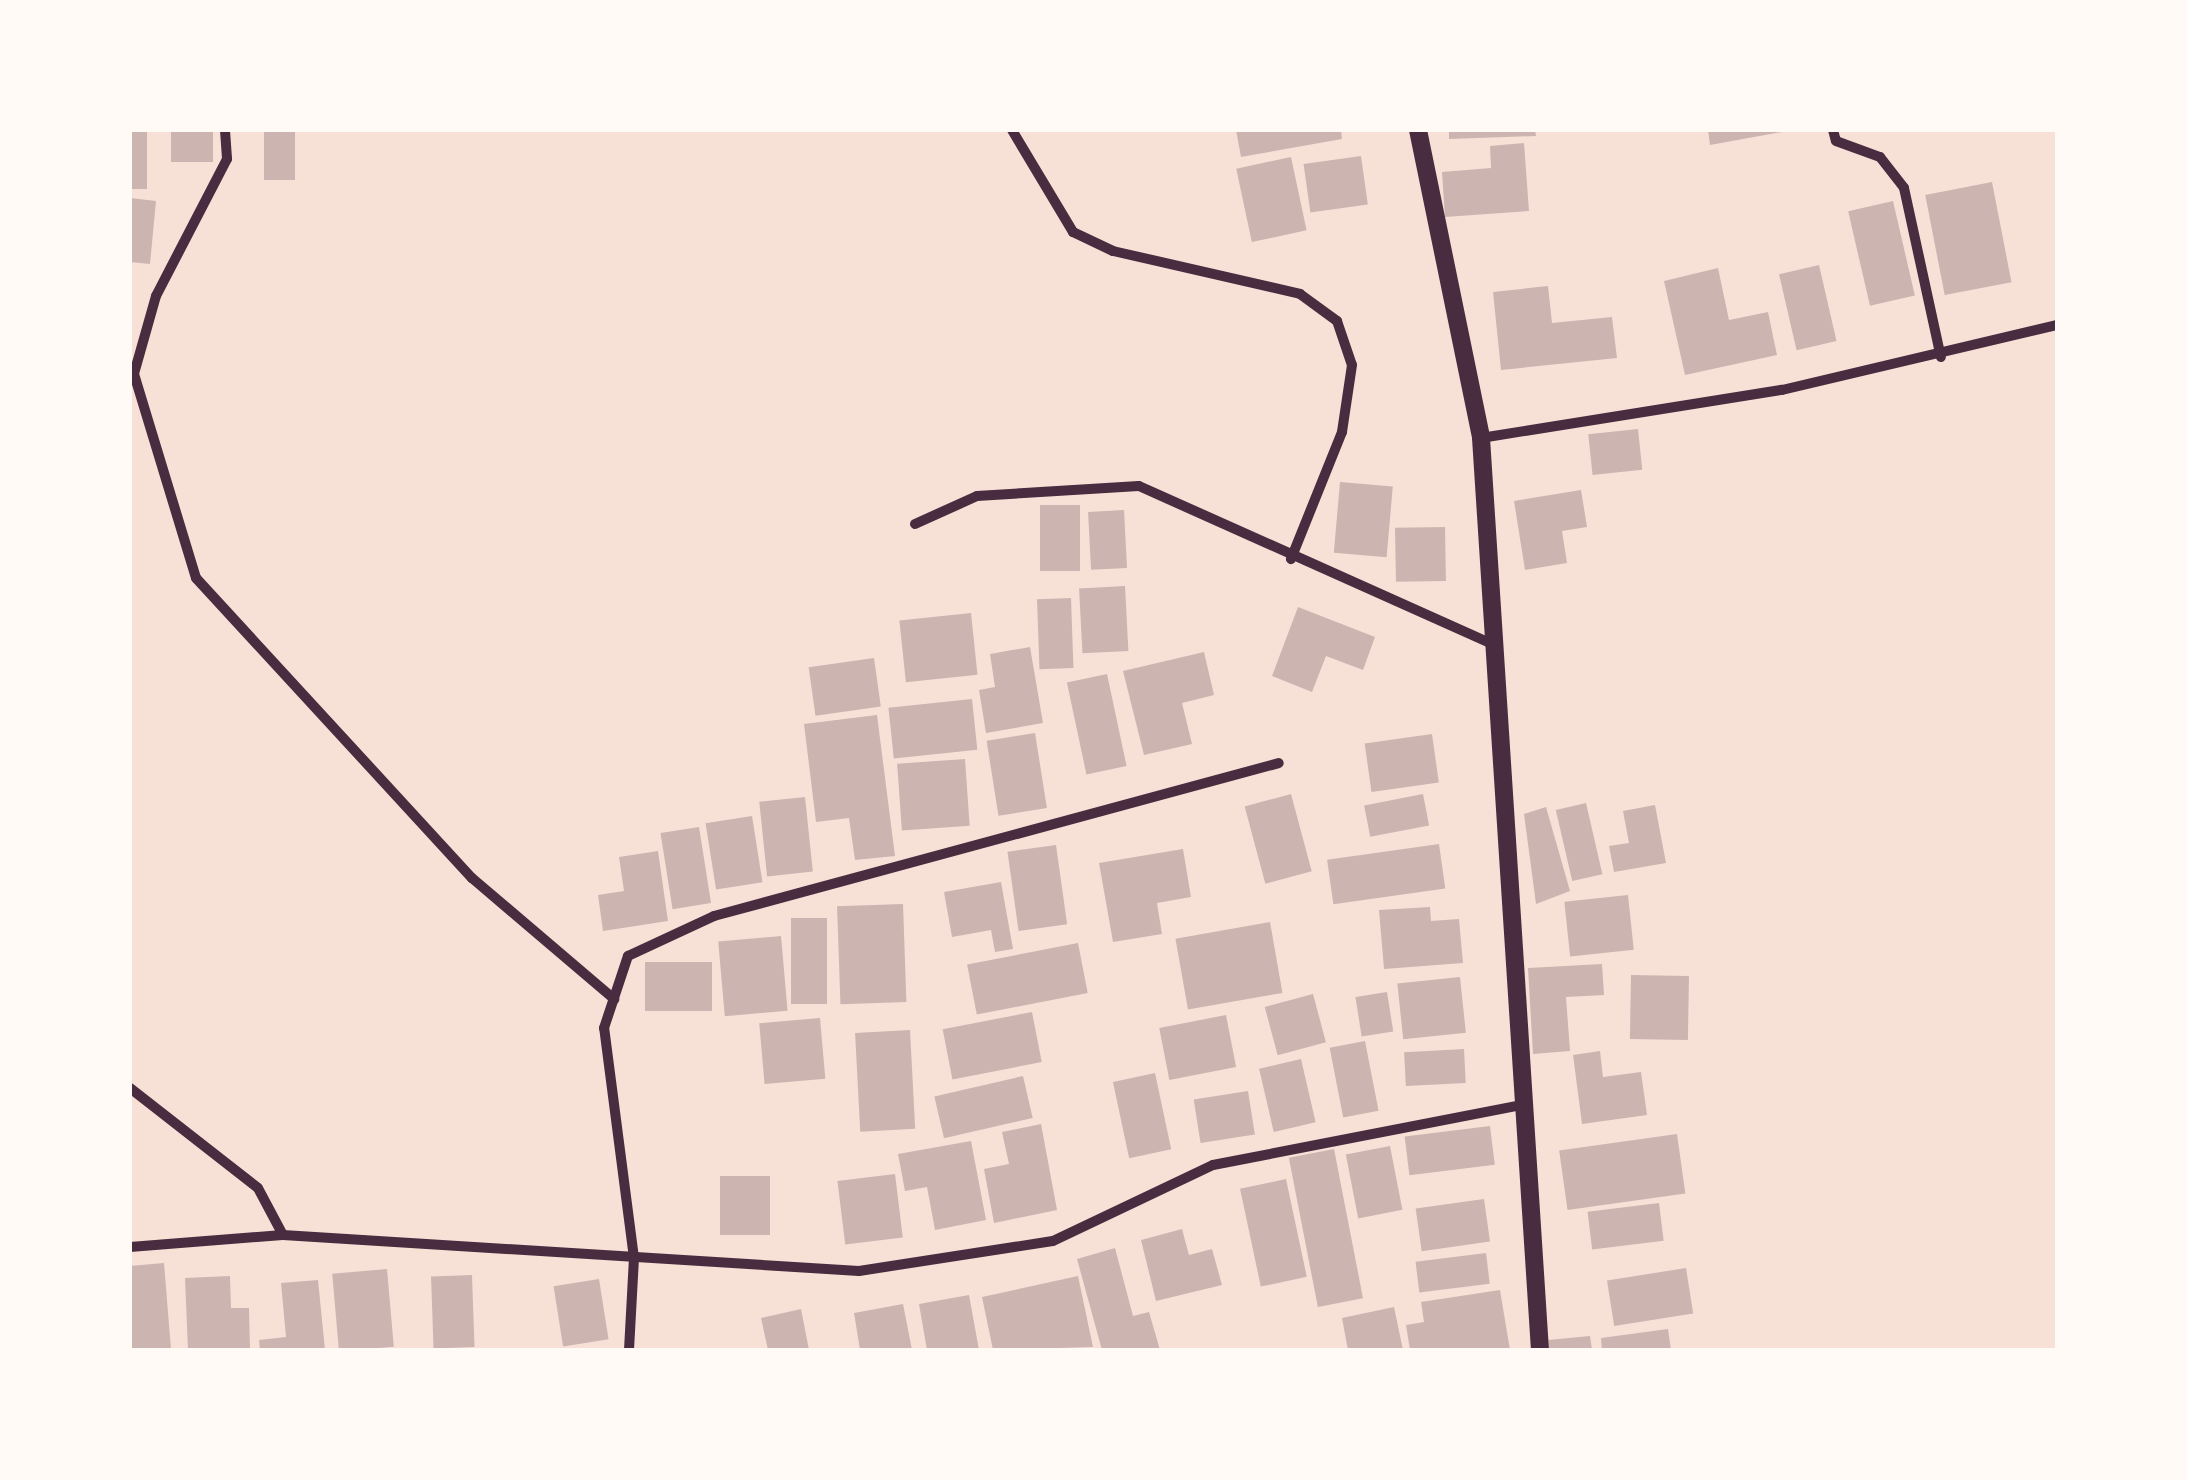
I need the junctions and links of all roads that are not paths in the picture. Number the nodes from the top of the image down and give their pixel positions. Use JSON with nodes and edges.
{"nodes":[{"id":1,"x":225,"y":130,"type":"edge"},
{"id":2,"x":1012,"y":130,"type":"edge"},
{"id":3,"x":1418,"y":130,"type":"edge"},
{"id":4,"x":1833,"y":130,"type":"edge"},
{"id":5,"x":2057,"y":325,"type":"edge"},
{"id":6,"x":1941,"y":357,"type":"junction"},
{"id":7,"x":1481,"y":438,"type":"junction"},
{"id":8,"x":916,"y":524,"type":"dead end"},
{"id":9,"x":1291,"y":559,"type":"junction"},
{"id":10,"x":1500,"y":647,"type":"junction"},
{"id":11,"x":1279,"y":763,"type":"dead end"},
{"id":12,"x":614,"y":999,"type":"junction"},
{"id":13,"x":130,"y":1088,"type":"edge"},
{"id":14,"x":1522,"y":1105,"type":"junction"},
{"id":15,"x":283,"y":1235,"type":"junction"},
{"id":16,"x":130,"y":1247,"type":"edge"},
{"id":17,"x":634,"y":1258,"type":"junction"},
{"id":18,"x":630,"y":1350,"type":"edge"},
{"id":19,"x":1540,"y":1350,"type":"edge"}],
"edges":[{"from":1,"to":12,"type":"street"},
{"from":2,"to":9,"type":"street"},
{"from":3,"to":7,"type":"street"},
{"from":4,"to":6,"type":"street"},
{"from":5,"to":6,"type":"street"},
{"from":6,"to":7,"type":"street"},
{"from":7,"to":10,"type":"street"},
{"from":8,"to":9,"type":"street"},
{"from":9,"to":10,"type":"street"},
{"from":10,"to":14,"type":"street"},
{"from":11,"to":12,"type":"street"},
{"from":12,"to":17,"type":"street"},
{"from":13,"to":15,"type":"street"},
{"from":14,"to":17,"type":"street"},
{"from":14,"to":19,"type":"street"},
{"from":15,"to":16,"type":"street"},
{"from":15,"to":17,"type":"street"},
{"from":17,"to":18,"type":"street"}]}
